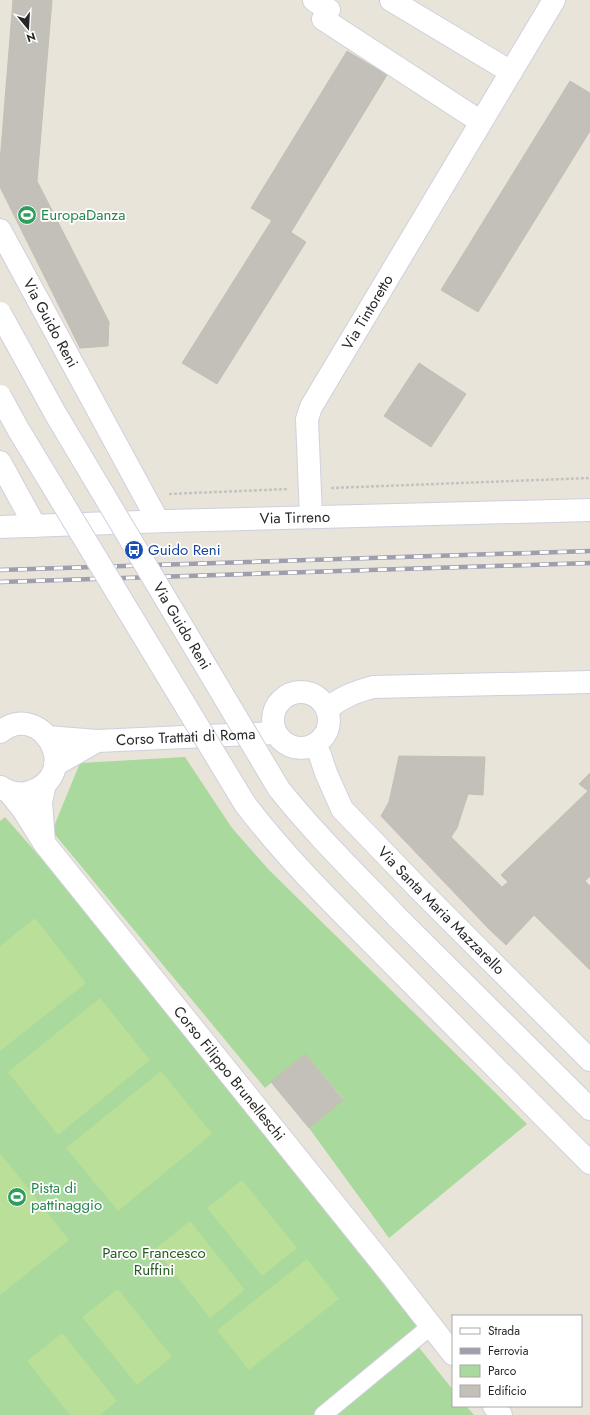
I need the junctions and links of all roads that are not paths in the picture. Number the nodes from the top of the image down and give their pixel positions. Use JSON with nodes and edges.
{"nodes":[{"id":1,"x":391,"y":0,"type":"edge"},
{"id":2,"x":554,"y":0,"type":"edge"},
{"id":3,"x":326,"y":3,"type":"edge"},
{"id":4,"x":511,"y":72,"type":"junction"},
{"id":5,"x":481,"y":122,"type":"junction"},
{"id":6,"x":0,"y":230,"type":"edge"},
{"id":7,"x":0,"y":313,"type":"edge"},
{"id":8,"x":0,"y":396,"type":"edge"},
{"id":9,"x":0,"y":462,"type":"edge"},
{"id":10,"x":590,"y":510,"type":"edge"},
{"id":11,"x":311,"y":517,"type":"junction"},
{"id":12,"x":158,"y":521,"type":"junction"},
{"id":13,"x":35,"y":526,"type":"junction"},
{"id":14,"x":0,"y":527,"type":"edge"},
{"id":15,"x":590,"y":682,"type":"edge"},
{"id":16,"x":327,"y":709,"type":"junction"},
{"id":17,"x":0,"y":732,"type":"edge"},
{"id":18,"x":275,"y":733,"type":"junction"},
{"id":19,"x":48,"y":737,"type":"junction"},
{"id":20,"x":97,"y":741,"type":"junction"},
{"id":21,"x":314,"y":745,"type":"junction"},
{"id":22,"x":55,"y":765,"type":"junction"},
{"id":23,"x":45,"y":784,"type":"junction"},
{"id":24,"x":4,"y":789,"type":"edge"},
{"id":25,"x":44,"y":843,"type":"junction"},
{"id":26,"x":590,"y":1060,"type":"edge"},
{"id":27,"x":590,"y":1109,"type":"edge"},
{"id":28,"x":590,"y":1163,"type":"edge"},
{"id":29,"x":431,"y":1326,"type":"junction"},
{"id":30,"x":452,"y":1353,"type":"edge"},
{"id":31,"x":495,"y":1407,"type":"edge"},
{"id":32,"x":323,"y":1415,"type":"edge"},
{"id":33,"x":501,"y":1415,"type":"edge"}],
"edges":[{"from":1,"to":4,"type":"street"},
{"from":2,"to":4,"type":"street","name":"Via Tintoretto"},
{"from":3,"to":5,"type":"street"},
{"from":4,"to":5,"type":"street","name":"Via Tintoretto"},
{"from":5,"to":11,"type":"street","name":"Via Tintoretto"},
{"from":6,"to":12,"type":"street","name":"Via Guido Reni"},
{"from":7,"to":27,"type":"street","name":"Via Guido Reni","bridge":true},
{"from":8,"to":28,"type":"street","bridge":true},
{"from":9,"to":13,"type":"street"},
{"from":10,"to":11,"type":"street","name":"Via Tirreno"},
{"from":11,"to":12,"type":"street","name":"Via Tirreno"},
{"from":12,"to":13,"type":"street","name":"Via Tirreno"},
{"from":13,"to":14,"type":"street","name":"Via Tirreno"},
{"from":15,"to":16,"type":"street"},
{"from":16,"to":18,"type":"street"},
{"from":16,"to":21,"type":"street"},
{"from":17,"to":19,"type":"street"},
{"from":18,"to":20,"type":"street","name":"Corso Trattati di Roma"},
{"from":18,"to":21,"type":"street"},
{"from":19,"to":20,"type":"street","name":"Corso Trattati di Roma"},
{"from":19,"to":22,"type":"street"},
{"from":20,"to":22,"type":"street","name":"Corso Trattati di Roma"},
{"from":21,"to":26,"type":"street","name":"Via Santa Maria Mazzarello"},
{"from":22,"to":23,"type":"street"},
{"from":23,"to":24,"type":"street"},
{"from":23,"to":25,"type":"street"},
{"from":24,"to":25,"type":"street","name":"Corso Filippo Brunelleschi"},
{"from":25,"to":29,"type":"street","name":"Corso Filippo Brunelleschi"},
{"from":29,"to":30,"type":"street","name":"Corso Filippo Brunelleschi"},
{"from":29,"to":32,"type":"street"},
{"from":31,"to":33,"type":"street"}]}
